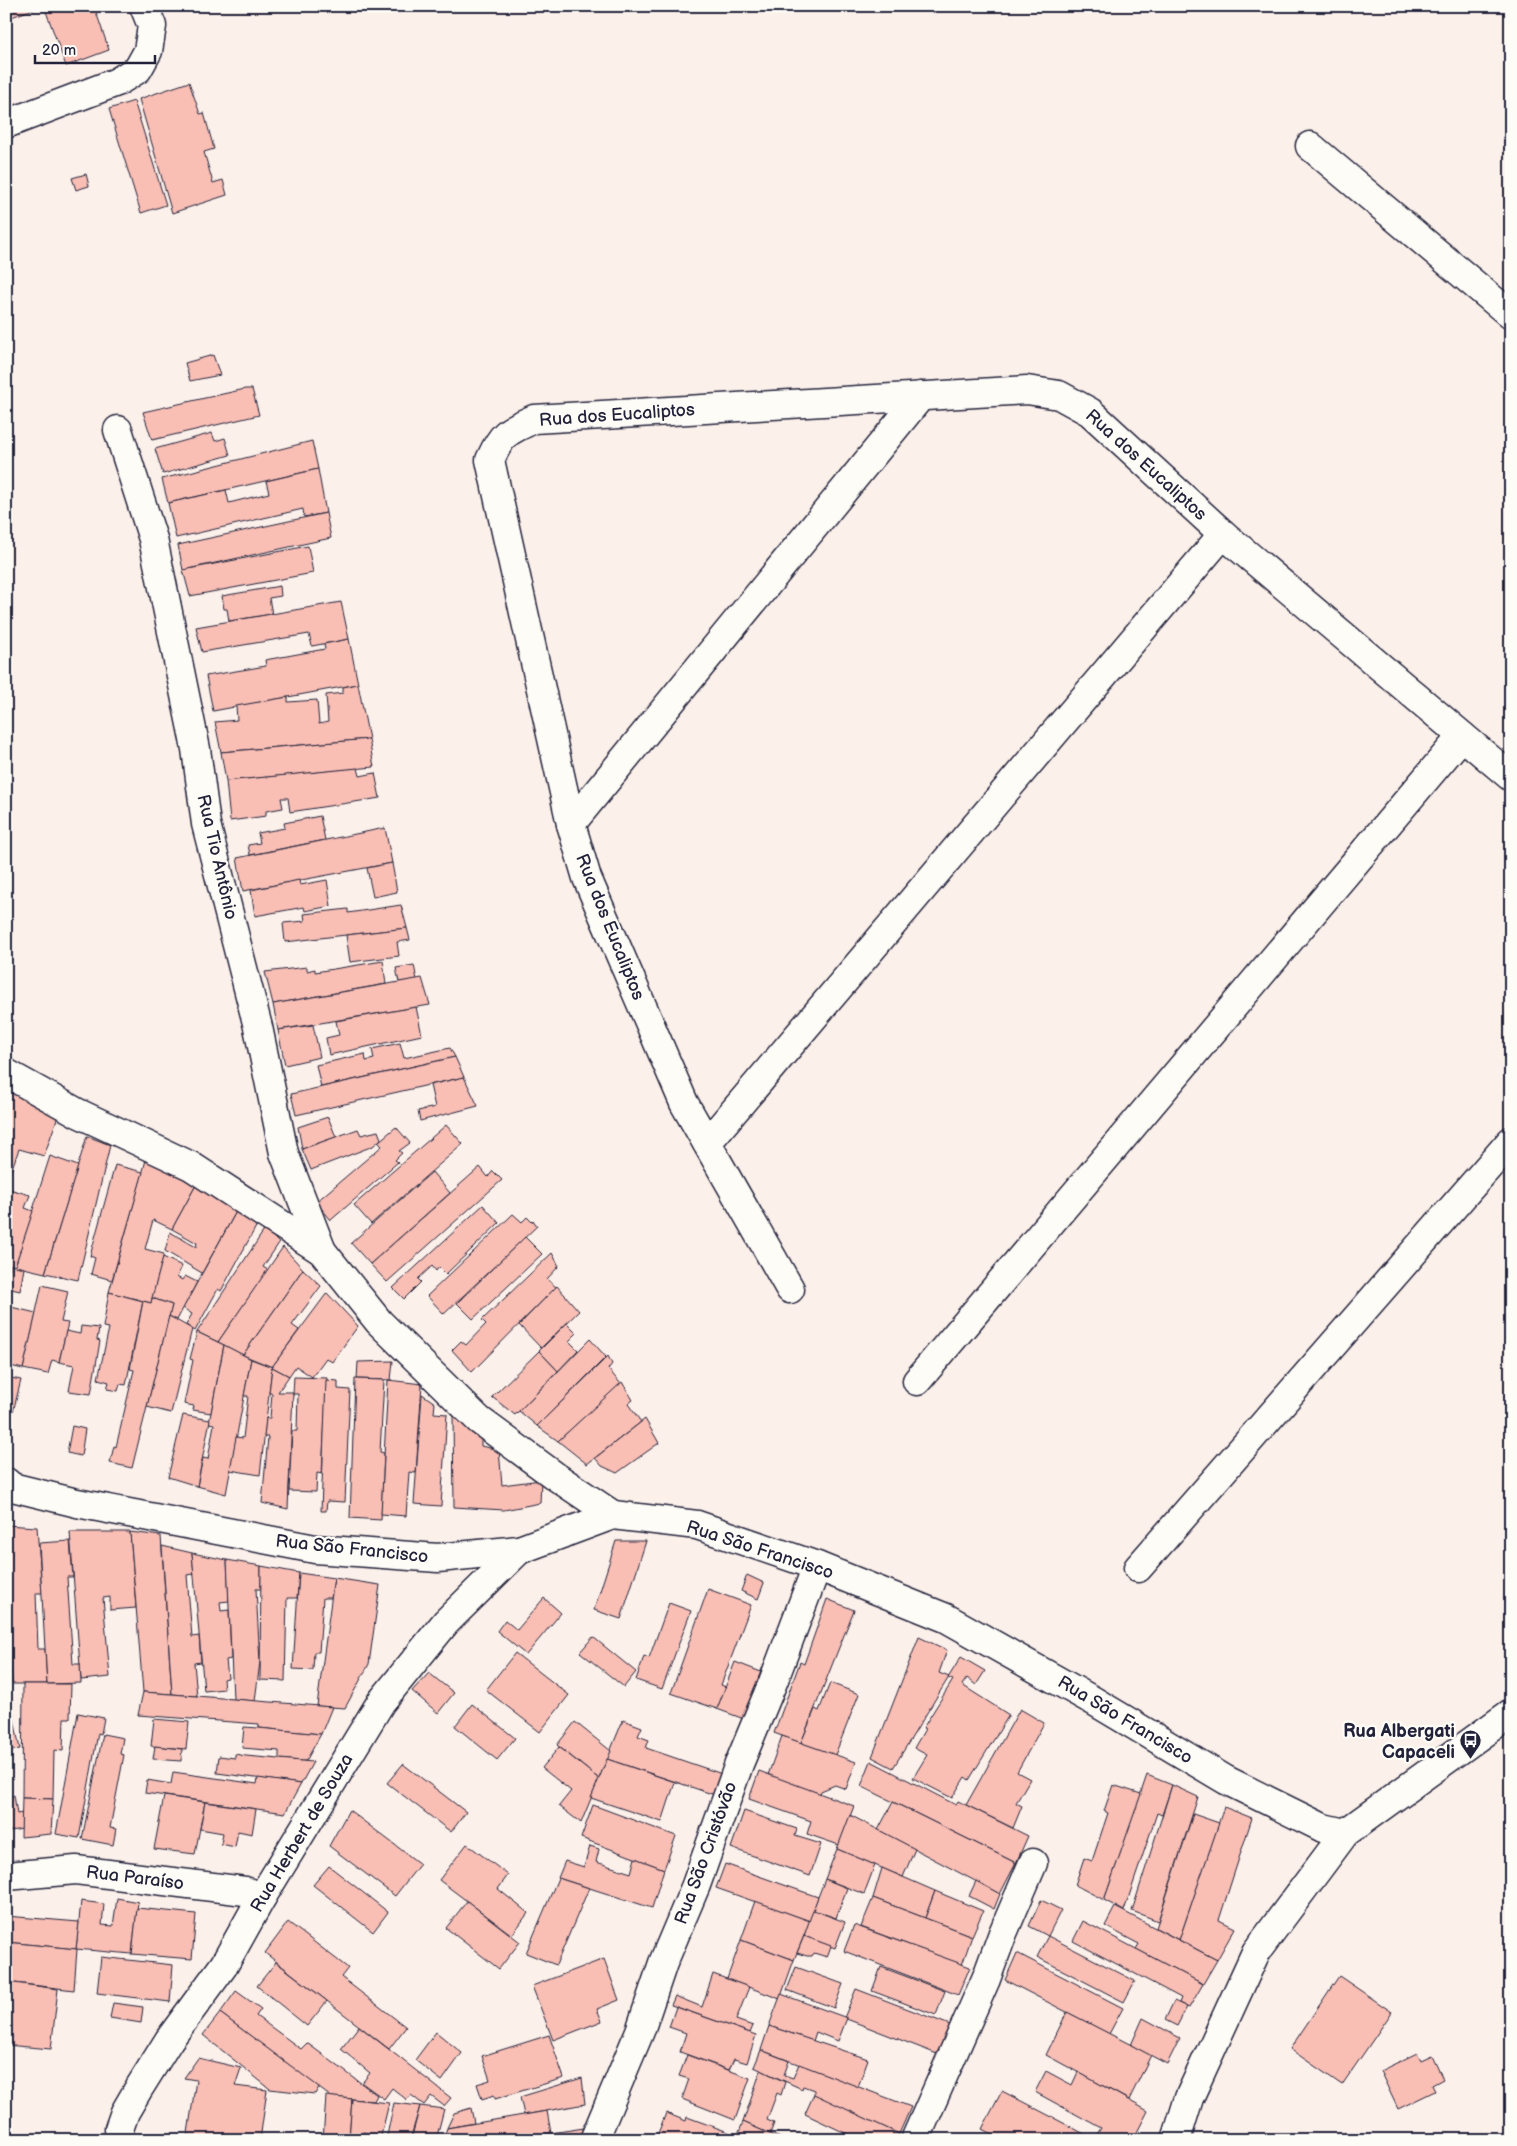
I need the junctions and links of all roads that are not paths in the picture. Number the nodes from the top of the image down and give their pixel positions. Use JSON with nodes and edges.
{"nodes":[{"id":1,"x":148,"y":16,"type":"edge"},
{"id":2,"x":6,"y":124,"type":"edge"},
{"id":3,"x":1310,"y":146,"type":"dead end"},
{"id":4,"x":1511,"y":315,"type":"edge"},
{"id":5,"x":921,"y":396,"type":"junction"},
{"id":6,"x":118,"y":430,"type":"dead end"},
{"id":7,"x":1223,"y":534,"type":"junction"},
{"id":8,"x":1462,"y":736,"type":"junction"},
{"id":9,"x":1511,"y":777,"type":"edge"},
{"id":10,"x":571,"y":824,"type":"junction"},
{"id":11,"x":6,"y":1073,"type":"edge"},
{"id":12,"x":1511,"y":1141,"type":"edge"},
{"id":13,"x":707,"y":1143,"type":"junction"},
{"id":14,"x":322,"y":1251,"type":"junction"},
{"id":15,"x":790,"y":1289,"type":"dead end"},
{"id":16,"x":917,"y":1381,"type":"dead end"},
{"id":17,"x":8,"y":1486,"type":"edge"},
{"id":18,"x":613,"y":1515,"type":"junction"},
{"id":19,"x":519,"y":1550,"type":"junction"},
{"id":20,"x":817,"y":1566,"type":"junction"},
{"id":21,"x":1138,"y":1568,"type":"dead end"},
{"id":22,"x":1511,"y":1713,"type":"edge"},
{"id":23,"x":1345,"y":1833,"type":"junction"},
{"id":24,"x":1034,"y":1863,"type":"dead end"},
{"id":25,"x":6,"y":1876,"type":"edge"},
{"id":26,"x":262,"y":1897,"type":"junction"},
{"id":27,"x":120,"y":2140,"type":"edge"},
{"id":28,"x":594,"y":2140,"type":"edge"},
{"id":29,"x":915,"y":2140,"type":"edge"},
{"id":30,"x":1176,"y":2140,"type":"edge"}],
"edges":[{"from":1,"to":2,"type":"street"},
{"from":3,"to":4,"type":"street"},
{"from":5,"to":7,"type":"street","name":"Rua dos Eucaliptos"},
{"from":5,"to":10,"type":"street"},
{"from":5,"to":10,"type":"street","name":"Rua dos Eucaliptos"},
{"from":6,"to":14,"type":"street","name":"Rua Tio Antônio"},
{"from":7,"to":8,"type":"street","name":"Rua dos Eucaliptos"},
{"from":7,"to":13,"type":"street"},
{"from":8,"to":9,"type":"street","name":"Rua dos Eucaliptos"},
{"from":8,"to":16,"type":"street"},
{"from":10,"to":13,"type":"street","name":"Rua dos Eucaliptos"},
{"from":11,"to":14,"type":"street"},
{"from":12,"to":21,"type":"street"},
{"from":13,"to":15,"type":"street","name":"Rua dos Eucaliptos"},
{"from":14,"to":18,"type":"street"},
{"from":17,"to":19,"type":"street","name":"Rua São Francisco"},
{"from":18,"to":19,"type":"street","name":"Rua São Francisco"},
{"from":18,"to":20,"type":"street","name":"Rua São Francisco"},
{"from":19,"to":26,"type":"street","name":"Rua Herbert de Souza"},
{"from":20,"to":23,"type":"street","name":"Rua São Francisco"},
{"from":20,"to":28,"type":"street","name":"Rua São Cristóvão"},
{"from":22,"to":23,"type":"street"},
{"from":23,"to":30,"type":"street"},
{"from":24,"to":29,"type":"street"},
{"from":25,"to":26,"type":"street","name":"Rua Paraíso"},
{"from":26,"to":27,"type":"street","name":"Rua Herbert de Souza"}]}
